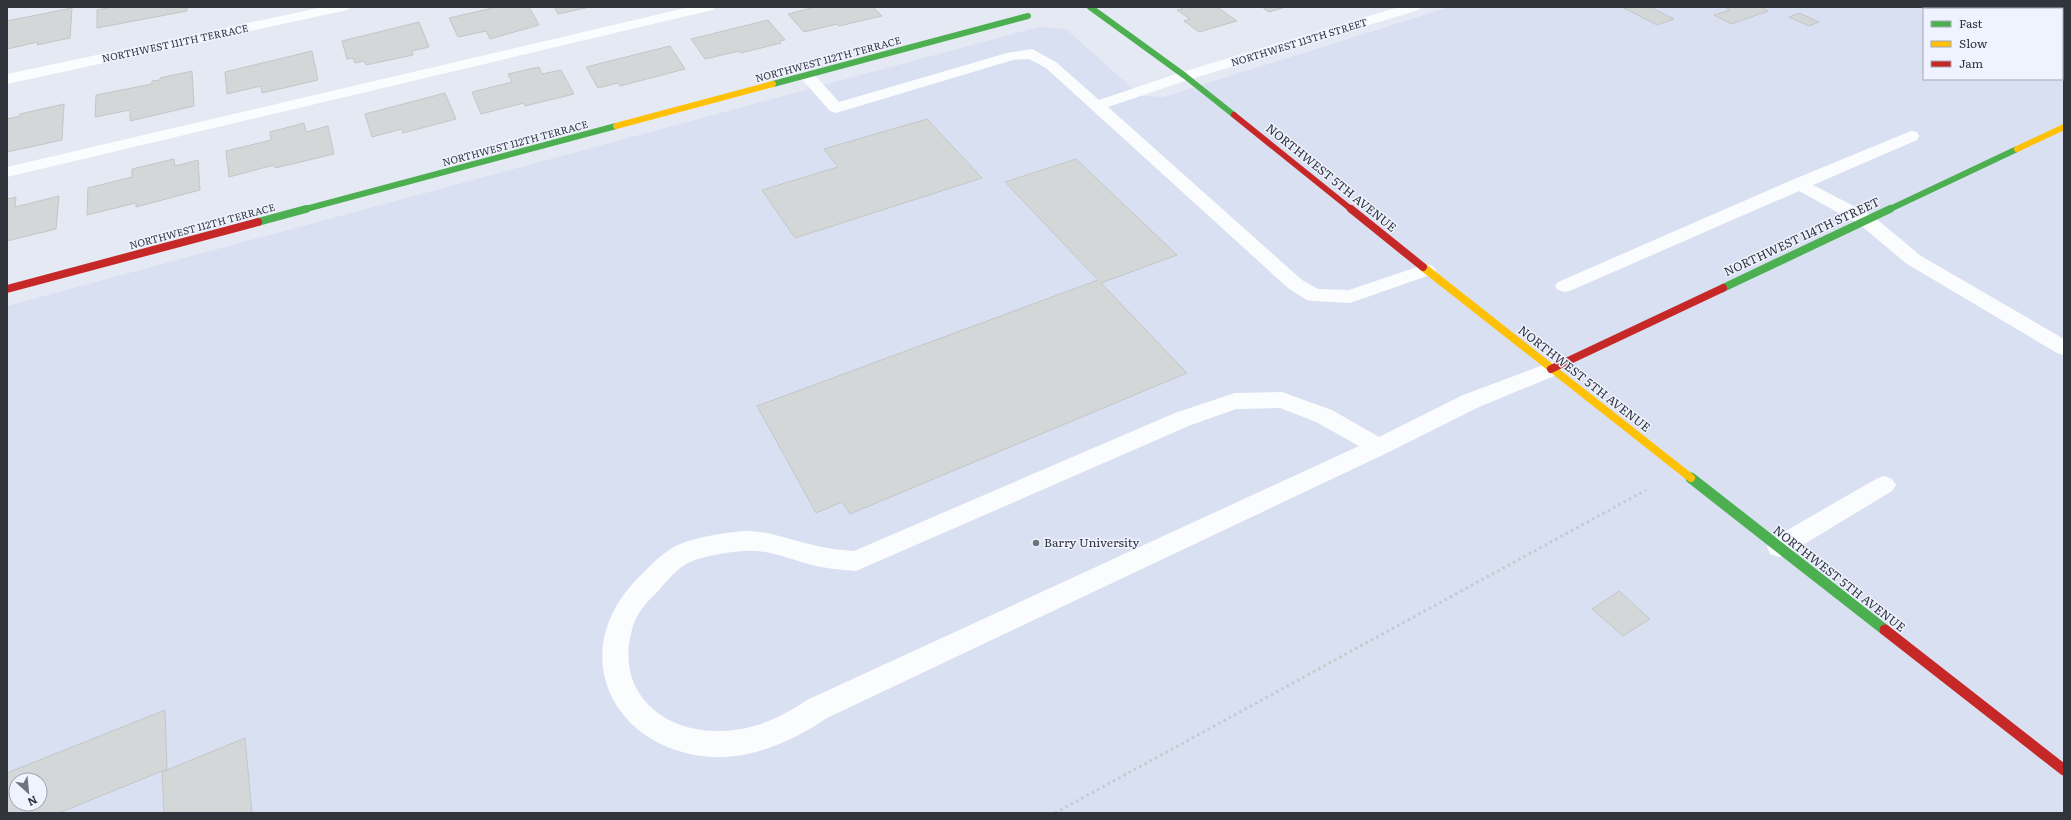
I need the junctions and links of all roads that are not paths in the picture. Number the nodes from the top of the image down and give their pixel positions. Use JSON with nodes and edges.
{"nodes":[{"id":1,"x":343,"y":7,"type":"edge"},
{"id":2,"x":708,"y":7,"type":"edge"},
{"id":3,"x":1090,"y":7,"type":"edge"},
{"id":4,"x":1414,"y":7,"type":"edge"},
{"id":5,"x":1028,"y":16,"type":"dead end"},
{"id":6,"x":807,"y":76,"type":"junction"},
{"id":7,"x":1185,"y":76,"type":"junction"},
{"id":8,"x":7,"y":79,"type":"edge"},
{"id":9,"x":1096,"y":106,"type":"junction"},
{"id":10,"x":2064,"y":128,"type":"edge"},
{"id":11,"x":1910,"y":136,"type":"dead end"},
{"id":12,"x":7,"y":172,"type":"edge"},
{"id":13,"x":1798,"y":184,"type":"junction"},
{"id":14,"x":1866,"y":220,"type":"junction"},
{"id":15,"x":1426,"y":270,"type":"junction"},
{"id":16,"x":1565,"y":286,"type":"dead end"},
{"id":17,"x":7,"y":289,"type":"edge"},
{"id":18,"x":2064,"y":348,"type":"edge"},
{"id":19,"x":1551,"y":369,"type":"junction"},
{"id":20,"x":1379,"y":447,"type":"junction"},
{"id":21,"x":1884,"y":485,"type":"dead end"},
{"id":22,"x":1779,"y":547,"type":"junction"},
{"id":23,"x":2064,"y":770,"type":"edge"}],
"edges":[{"from":1,"to":8,"type":"street","name":"NORTHWEST 111TH TERRACE"},
{"from":2,"to":12,"type":"street"},
{"from":3,"to":7,"type":"street","name":"NORTHWEST 5TH AVENUE"},
{"from":4,"to":7,"type":"street","name":"NORTHWEST 113TH STREET"},
{"from":5,"to":6,"type":"street","name":"NORTHWEST 112TH TERRACE"},
{"from":6,"to":9,"type":"street"},
{"from":6,"to":17,"type":"street","name":"NORTHWEST 112TH TERRACE"},
{"from":7,"to":9,"type":"street","name":"NORTHWEST 113TH STREET"},
{"from":7,"to":15,"type":"street","name":"NORTHWEST 5TH AVENUE"},
{"from":9,"to":15,"type":"street"},
{"from":10,"to":14,"type":"street","name":"NORTHWEST 114TH STREET"},
{"from":11,"to":13,"type":"street"},
{"from":13,"to":14,"type":"street"},
{"from":13,"to":16,"type":"street"},
{"from":14,"to":18,"type":"street"},
{"from":14,"to":19,"type":"street","name":"NORTHWEST 114TH STREET"},
{"from":15,"to":19,"type":"street","name":"NORTHWEST 5TH AVENUE"},
{"from":19,"to":20,"type":"street"},
{"from":19,"to":22,"type":"street","name":"NORTHWEST 5TH AVENUE"},
{"from":20,"to":20,"type":"street"},
{"from":21,"to":22,"type":"street"},
{"from":22,"to":23,"type":"street","name":"NORTHWEST 5TH AVENUE"}]}
